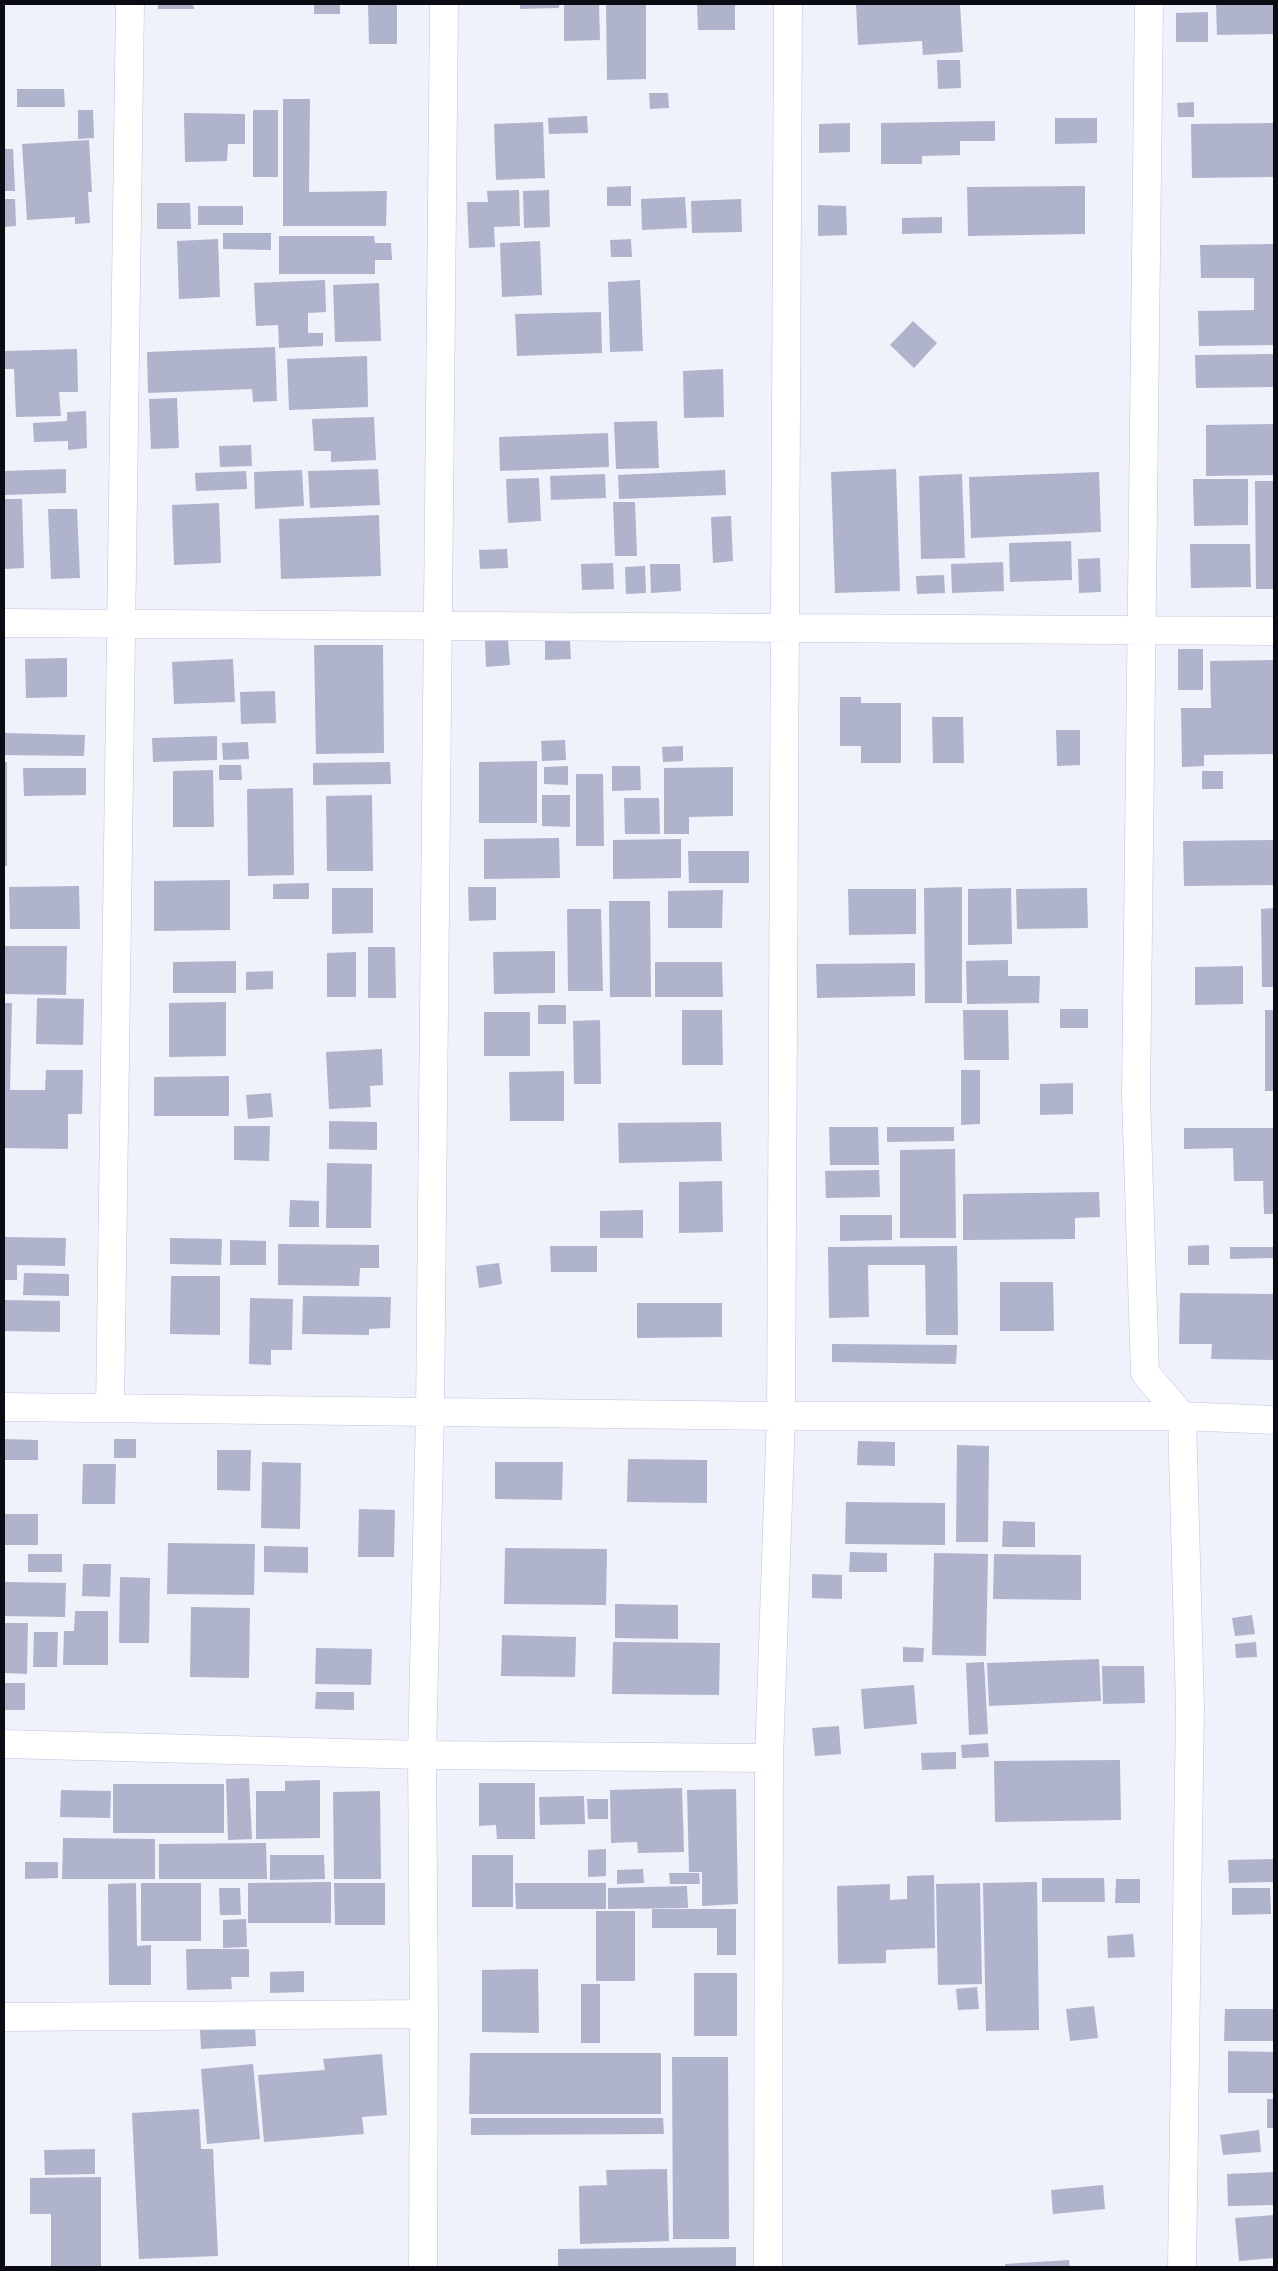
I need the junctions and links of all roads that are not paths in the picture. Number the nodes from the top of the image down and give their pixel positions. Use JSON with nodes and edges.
{"nodes":[{"id":1,"x":130,"y":4,"type":"edge"},
{"id":2,"x":444,"y":4,"type":"edge"},
{"id":3,"x":788,"y":4,"type":"edge"},
{"id":4,"x":1149,"y":4,"type":"edge"},
{"id":5,"x":4,"y":623,"type":"edge"},
{"id":6,"x":122,"y":625,"type":"junction"},
{"id":7,"x":438,"y":625,"type":"junction"},
{"id":8,"x":786,"y":627,"type":"junction"},
{"id":9,"x":1142,"y":631,"type":"junction"},
{"id":10,"x":1274,"y":631,"type":"edge"},
{"id":11,"x":4,"y":1407,"type":"edge"},
{"id":12,"x":110,"y":1408,"type":"junction"},
{"id":13,"x":430,"y":1412,"type":"junction"},
{"id":14,"x":781,"y":1416,"type":"junction"},
{"id":15,"x":1182,"y":1416,"type":"junction"},
{"id":16,"x":1274,"y":1420,"type":"edge"},
{"id":17,"x":4,"y":1744,"type":"edge"},
{"id":18,"x":422,"y":1755,"type":"junction"},
{"id":19,"x":769,"y":1758,"type":"junction"},
{"id":20,"x":424,"y":2014,"type":"junction"},
{"id":21,"x":4,"y":2017,"type":"edge"},
{"id":22,"x":423,"y":2267,"type":"edge"},
{"id":23,"x":768,"y":2267,"type":"edge"},
{"id":24,"x":1182,"y":2267,"type":"edge"}],
"edges":[{"from":1,"to":6,"type":"street"},
{"from":2,"to":7,"type":"street"},
{"from":3,"to":8,"type":"street"},
{"from":4,"to":9,"type":"street"},
{"from":5,"to":6,"type":"street"},
{"from":6,"to":7,"type":"street"},
{"from":6,"to":12,"type":"street"},
{"from":7,"to":8,"type":"street"},
{"from":7,"to":13,"type":"street"},
{"from":8,"to":9,"type":"street"},
{"from":8,"to":14,"type":"street"},
{"from":9,"to":10,"type":"street"},
{"from":9,"to":15,"type":"street"},
{"from":11,"to":12,"type":"street"},
{"from":12,"to":13,"type":"street"},
{"from":13,"to":14,"type":"street"},
{"from":13,"to":18,"type":"street"},
{"from":14,"to":15,"type":"street"},
{"from":14,"to":19,"type":"street"},
{"from":15,"to":16,"type":"street"},
{"from":15,"to":24,"type":"street"},
{"from":17,"to":18,"type":"street"},
{"from":18,"to":19,"type":"street"},
{"from":18,"to":20,"type":"street"},
{"from":19,"to":23,"type":"street"},
{"from":20,"to":21,"type":"street"},
{"from":20,"to":22,"type":"street"}]}
